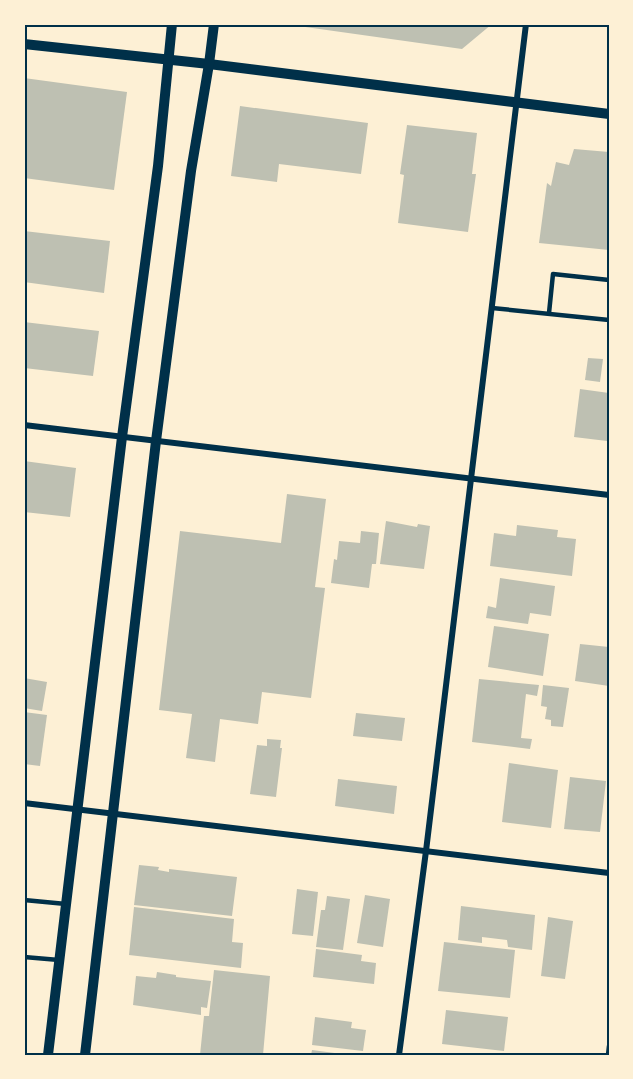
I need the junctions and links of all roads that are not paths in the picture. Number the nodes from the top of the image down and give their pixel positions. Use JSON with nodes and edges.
{"nodes":[{"id":1,"x":172,"y":24,"type":"edge"},
{"id":2,"x":214,"y":24,"type":"edge"},
{"id":3,"x":526,"y":24,"type":"edge"},
{"id":4,"x":24,"y":44,"type":"edge"},
{"id":5,"x":168,"y":60,"type":"junction"},
{"id":6,"x":209,"y":64,"type":"junction"},
{"id":7,"x":518,"y":103,"type":"junction"},
{"id":8,"x":609,"y":114,"type":"edge"},
{"id":9,"x":609,"y":280,"type":"edge"},
{"id":10,"x":492,"y":308,"type":"junction"},
{"id":11,"x":549,"y":313,"type":"junction"},
{"id":12,"x":609,"y":320,"type":"edge"},
{"id":13,"x":24,"y":425,"type":"edge"},
{"id":14,"x":122,"y":437,"type":"junction"},
{"id":15,"x":156,"y":441,"type":"junction"},
{"id":16,"x":471,"y":479,"type":"junction"},
{"id":17,"x":609,"y":495,"type":"edge"},
{"id":18,"x":24,"y":803,"type":"edge"},
{"id":19,"x":78,"y":810,"type":"junction"},
{"id":20,"x":112,"y":814,"type":"junction"},
{"id":21,"x":426,"y":851,"type":"junction"},
{"id":22,"x":609,"y":873,"type":"edge"},
{"id":23,"x":24,"y":900,"type":"edge"},
{"id":24,"x":66,"y":904,"type":"junction"},
{"id":25,"x":24,"y":957,"type":"edge"},
{"id":26,"x":59,"y":960,"type":"junction"},
{"id":27,"x":609,"y":1046,"type":"edge"},
{"id":28,"x":48,"y":1055,"type":"edge"},
{"id":29,"x":85,"y":1055,"type":"edge"},
{"id":30,"x":399,"y":1055,"type":"edge"},
{"id":31,"x":608,"y":1055,"type":"edge"}],
"edges":[{"from":1,"to":5,"type":"street"},
{"from":2,"to":6,"type":"street"},
{"from":3,"to":7,"type":"street"},
{"from":4,"to":5,"type":"street"},
{"from":5,"to":6,"type":"street"},
{"from":5,"to":14,"type":"street"},
{"from":6,"to":7,"type":"street"},
{"from":6,"to":15,"type":"street"},
{"from":7,"to":8,"type":"street"},
{"from":7,"to":10,"type":"street"},
{"from":9,"to":11,"type":"lane"},
{"from":10,"to":11,"type":"lane"},
{"from":10,"to":16,"type":"street"},
{"from":11,"to":12,"type":"lane"},
{"from":13,"to":14,"type":"street"},
{"from":14,"to":15,"type":"street"},
{"from":14,"to":19,"type":"street"},
{"from":15,"to":16,"type":"street"},
{"from":15,"to":20,"type":"street"},
{"from":16,"to":17,"type":"street"},
{"from":16,"to":21,"type":"street"},
{"from":18,"to":19,"type":"street"},
{"from":19,"to":20,"type":"street"},
{"from":19,"to":24,"type":"street"},
{"from":20,"to":21,"type":"street"},
{"from":20,"to":29,"type":"street"},
{"from":21,"to":22,"type":"street"},
{"from":21,"to":30,"type":"street"},
{"from":23,"to":24,"type":"lane"},
{"from":24,"to":26,"type":"street"},
{"from":25,"to":26,"type":"lane"},
{"from":26,"to":28,"type":"street"},
{"from":27,"to":31,"type":"lane"}]}
